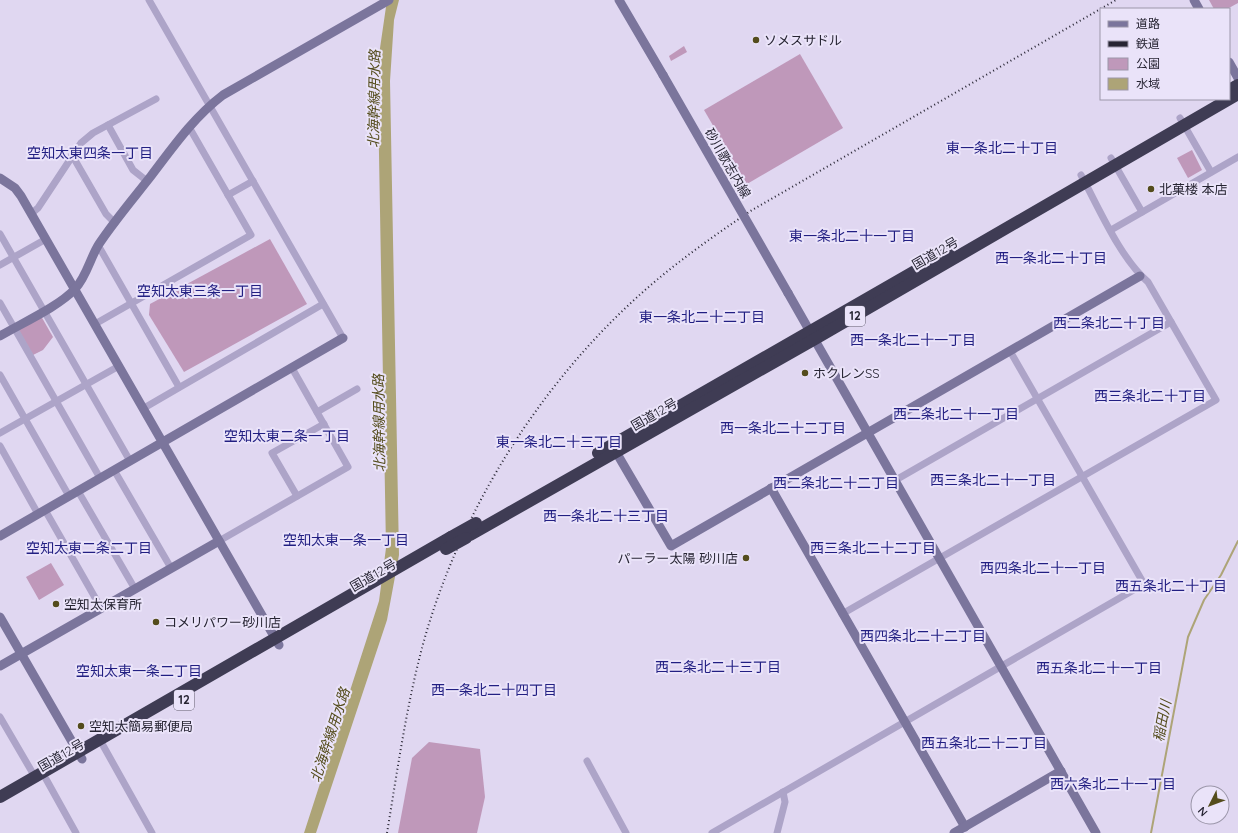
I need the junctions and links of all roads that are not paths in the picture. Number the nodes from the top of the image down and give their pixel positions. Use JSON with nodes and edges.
{"nodes":[{"id":1,"x":149,"y":0,"type":"edge"},
{"id":2,"x":619,"y":0,"type":"edge"},
{"id":3,"x":385,"y":2,"type":"edge"},
{"id":4,"x":1230,"y":64,"type":"edge"},
{"id":5,"x":1238,"y":78,"type":"edge"},
{"id":6,"x":156,"y":99,"type":"dead end"},
{"id":7,"x":1212,"y":100,"type":"edge"},
{"id":8,"x":1226,"y":100,"type":"edge"},
{"id":9,"x":210,"y":105,"type":"junction"},
{"id":10,"x":1182,"y":121,"type":"junction"},
{"id":11,"x":108,"y":125,"type":"junction"},
{"id":12,"x":189,"y":127,"type":"junction"},
{"id":13,"x":72,"y":155,"type":"junction"},
{"id":14,"x":1238,"y":157,"type":"edge"},
{"id":15,"x":1113,"y":161,"type":"junction"},
{"id":16,"x":1211,"y":172,"type":"junction"},
{"id":17,"x":0,"y":178,"type":"edge"},
{"id":18,"x":1083,"y":179,"type":"junction"},
{"id":19,"x":146,"y":181,"type":"junction"},
{"id":20,"x":253,"y":181,"type":"junction"},
{"id":21,"x":228,"y":195,"type":"junction"},
{"id":22,"x":1142,"y":212,"type":"junction"},
{"id":23,"x":32,"y":213,"type":"junction"},
{"id":24,"x":115,"y":222,"type":"junction"},
{"id":25,"x":1111,"y":230,"type":"junction"},
{"id":26,"x":0,"y":234,"type":"edge"},
{"id":27,"x":46,"y":239,"type":"junction"},
{"id":28,"x":98,"y":245,"type":"junction"},
{"id":29,"x":14,"y":258,"type":"junction"},
{"id":30,"x":0,"y":266,"type":"edge"},
{"id":31,"x":1140,"y":276,"type":"junction"},
{"id":32,"x":75,"y":289,"type":"junction"},
{"id":33,"x":130,"y":303,"type":"junction"},
{"id":34,"x":0,"y":304,"type":"edge"},
{"id":35,"x":323,"y":304,"type":"junction"},
{"id":36,"x":43,"y":310,"type":"junction"},
{"id":37,"x":1171,"y":322,"type":"junction"},
{"id":38,"x":95,"y":324,"type":"junction"},
{"id":39,"x":14,"y":328,"type":"junction"},
{"id":40,"x":812,"y":335,"type":"junction"},
{"id":41,"x":0,"y":336,"type":"edge"},
{"id":42,"x":344,"y":338,"type":"joint"},
{"id":43,"x":1010,"y":351,"type":"junction"},
{"id":44,"x":119,"y":366,"type":"junction"},
{"id":45,"x":292,"y":368,"type":"junction"},
{"id":46,"x":0,"y":375,"type":"edge"},
{"id":47,"x":86,"y":384,"type":"junction"},
{"id":48,"x":179,"y":387,"type":"junction"},
{"id":49,"x":357,"y":389,"type":"dead end"},
{"id":50,"x":1037,"y":398,"type":"junction"},
{"id":51,"x":56,"y":401,"type":"junction"},
{"id":52,"x":144,"y":408,"type":"junction"},
{"id":53,"x":317,"y":412,"type":"junction"},
{"id":54,"x":25,"y":419,"type":"junction"},
{"id":55,"x":324,"y":424,"type":"junction"},
{"id":56,"x":0,"y":433,"type":"edge"},
{"id":57,"x":867,"y":433,"type":"junction"},
{"id":58,"x":162,"y":443,"type":"junction"},
{"id":59,"x":0,"y":446,"type":"edge"},
{"id":60,"x":616,"y":452,"type":"junction"},
{"id":61,"x":130,"y":461,"type":"junction"},
{"id":62,"x":114,"y":470,"type":"junction"},
{"id":63,"x":1082,"y":476,"type":"junction"},
{"id":64,"x":100,"y":478,"type":"junction"},
{"id":65,"x":894,"y":481,"type":"junction"},
{"id":66,"x":771,"y":488,"type":"junction"},
{"id":67,"x":74,"y":493,"type":"junction"},
{"id":68,"x":297,"y":496,"type":"junction"},
{"id":69,"x":41,"y":512,"type":"junction"},
{"id":70,"x":0,"y":536,"type":"edge"},
{"id":71,"x":219,"y":541,"type":"junction"},
{"id":72,"x":939,"y":559,"type":"junction"},
{"id":73,"x":171,"y":568,"type":"junction"},
{"id":74,"x":405,"y":569,"type":"junction"},
{"id":75,"x":135,"y":589,"type":"junction"},
{"id":76,"x":101,"y":608,"type":"junction"},
{"id":77,"x":842,"y":614,"type":"junction"},
{"id":78,"x":0,"y":617,"type":"edge"},
{"id":79,"x":277,"y":642,"type":"junction"},
{"id":80,"x":21,"y":654,"type":"junction"},
{"id":81,"x":0,"y":666,"type":"edge"},
{"id":82,"x":1001,"y":667,"type":"junction"},
{"id":83,"x":0,"y":717,"type":"edge"},
{"id":84,"x":905,"y":722,"type":"junction"},
{"id":85,"x":101,"y":743,"type":"junction"},
{"id":86,"x":80,"y":756,"type":"junction"},
{"id":87,"x":587,"y":761,"type":"dead end"},
{"id":88,"x":1061,"y":771,"type":"junction"},
{"id":89,"x":40,"y":778,"type":"junction"},
{"id":90,"x":783,"y":792,"type":"junction"},
{"id":91,"x":0,"y":797,"type":"edge"},
{"id":92,"x":0,"y":806,"type":"edge"},
{"id":93,"x":964,"y":827,"type":"junction"},
{"id":94,"x":76,"y":833,"type":"edge"},
{"id":95,"x":152,"y":833,"type":"edge"},
{"id":96,"x":626,"y":833,"type":"edge"},
{"id":97,"x":712,"y":833,"type":"edge"},
{"id":98,"x":777,"y":833,"type":"edge"},
{"id":99,"x":954,"y":833,"type":"edge"},
{"id":100,"x":1096,"y":833,"type":"edge"}],
"edges":[{"from":1,"to":9,"type":"street"},
{"from":2,"to":40,"type":"street","name":"砂川歌志内線","bridge":true},
{"from":3,"to":9,"type":"street"},
{"from":4,"to":5,"type":"street"},
{"from":6,"to":11,"type":"street"},
{"from":7,"to":10,"type":"highway","name":"国道12号","number":"12"},
{"from":8,"to":10,"type":"highway","name":"国道12号","number":"12"},
{"from":9,"to":12,"type":"street"},
{"from":9,"to":20,"type":"street"},
{"from":10,"to":15,"type":"highway","name":"国道12号","number":"12"},
{"from":10,"to":16,"type":"street"},
{"from":11,"to":13,"type":"street"},
{"from":11,"to":19,"type":"street"},
{"from":12,"to":19,"type":"street"},
{"from":12,"to":21,"type":"street"},
{"from":13,"to":23,"type":"street"},
{"from":13,"to":24,"type":"street"},
{"from":14,"to":16,"type":"street"},
{"from":15,"to":18,"type":"highway","name":"国道12号","number":"12"},
{"from":15,"to":22,"type":"street"},
{"from":16,"to":22,"type":"street"},
{"from":17,"to":23,"type":"street"},
{"from":18,"to":25,"type":"street"},
{"from":18,"to":40,"type":"highway","name":"国道12号","number":"12"},
{"from":19,"to":24,"type":"street"},
{"from":20,"to":21,"type":"street"},
{"from":20,"to":35,"type":"street"},
{"from":21,"to":33,"type":"street"},
{"from":22,"to":25,"type":"street"},
{"from":23,"to":27,"type":"street"},
{"from":24,"to":28,"type":"street"},
{"from":25,"to":31,"type":"street"},
{"from":26,"to":29,"type":"street"},
{"from":27,"to":29,"type":"street"},
{"from":27,"to":32,"type":"street"},
{"from":28,"to":32,"type":"street"},
{"from":28,"to":33,"type":"street"},
{"from":29,"to":30,"type":"street"},
{"from":29,"to":36,"type":"street"},
{"from":31,"to":37,"type":"street"},
{"from":31,"to":43,"type":"street"},
{"from":32,"to":36,"type":"street"},
{"from":32,"to":38,"type":"street"},
{"from":33,"to":38,"type":"street"},
{"from":33,"to":48,"type":"street"},
{"from":34,"to":39,"type":"street"},
{"from":35,"to":42,"type":"street"},
{"from":35,"to":48,"type":"street"},
{"from":36,"to":39,"type":"street"},
{"from":36,"to":47,"type":"street"},
{"from":37,"to":50,"type":"street"},
{"from":37,"to":63,"type":"street"},
{"from":38,"to":44,"type":"street"},
{"from":39,"to":41,"type":"street"},
{"from":39,"to":51,"type":"street"},
{"from":40,"to":57,"type":"street","name":"砂川歌志内線"},
{"from":40,"to":60,"type":"highway","name":"国道12号","number":"12"},
{"from":40,"to":74,"type":"highway","name":"国道12号","number":"12","bridge":true},
{"from":42,"to":45,"type":"street"},
{"from":43,"to":50,"type":"street"},
{"from":43,"to":57,"type":"street"},
{"from":44,"to":47,"type":"street"},
{"from":44,"to":52,"type":"street"},
{"from":45,"to":53,"type":"street"},
{"from":45,"to":58,"type":"street"},
{"from":46,"to":54,"type":"street"},
{"from":47,"to":51,"type":"street"},
{"from":47,"to":61,"type":"street"},
{"from":48,"to":52,"type":"street"},
{"from":49,"to":53,"type":"street"},
{"from":50,"to":63,"type":"street"},
{"from":50,"to":65,"type":"street"},
{"from":51,"to":54,"type":"street"},
{"from":51,"to":64,"type":"street"},
{"from":52,"to":58,"type":"street"},
{"from":53,"to":55,"type":"street"},
{"from":54,"to":56,"type":"street"},
{"from":54,"to":67,"type":"street"},
{"from":55,"to":68,"type":"street"},
{"from":55,"to":68,"type":"street"},
{"from":57,"to":65,"type":"street","name":"砂川歌志内線"},
{"from":57,"to":66,"type":"street"},
{"from":58,"to":61,"type":"street"},
{"from":58,"to":71,"type":"street"},
{"from":59,"to":69,"type":"street"},
{"from":60,"to":66,"type":"street"},
{"from":60,"to":74,"type":"highway","name":"国道12号","number":"12","bridge":true},
{"from":61,"to":62,"type":"street"},
{"from":62,"to":64,"type":"street"},
{"from":62,"to":73,"type":"street"},
{"from":63,"to":72,"type":"street"},
{"from":63,"to":82,"type":"street"},
{"from":64,"to":67,"type":"street"},
{"from":65,"to":72,"type":"street","name":"砂川歌志内線"},
{"from":66,"to":77,"type":"street"},
{"from":67,"to":69,"type":"street"},
{"from":67,"to":75,"type":"street"},
{"from":68,"to":71,"type":"street"},
{"from":69,"to":70,"type":"street"},
{"from":69,"to":76,"type":"street"},
{"from":71,"to":73,"type":"street"},
{"from":71,"to":79,"type":"street"},
{"from":72,"to":77,"type":"street"},
{"from":72,"to":82,"type":"street","name":"砂川歌志内線"},
{"from":73,"to":75,"type":"street"},
{"from":74,"to":79,"type":"highway","name":"国道12号","number":"12"},
{"from":75,"to":76,"type":"street"},
{"from":76,"to":80,"type":"street"},
{"from":77,"to":84,"type":"street"},
{"from":78,"to":80,"type":"street"},
{"from":79,"to":85,"type":"highway","name":"国道12号","number":"12"},
{"from":80,"to":81,"type":"street"},
{"from":80,"to":86,"type":"street"},
{"from":82,"to":84,"type":"street"},
{"from":82,"to":88,"type":"street","name":"砂川歌志内線"},
{"from":83,"to":89,"type":"street"},
{"from":84,"to":90,"type":"street"},
{"from":84,"to":93,"type":"street"},
{"from":85,"to":86,"type":"highway","name":"国道12号","number":"12"},
{"from":85,"to":95,"type":"street"},
{"from":86,"to":89,"type":"highway","name":"国道12号","number":"12"},
{"from":87,"to":96,"type":"street"},
{"from":88,"to":93,"type":"street"},
{"from":88,"to":100,"type":"street","name":"砂川歌志内線"},
{"from":89,"to":91,"type":"highway","name":"国道12号","number":"12"},
{"from":89,"to":92,"type":"highway","name":"国道12号","number":"12"},
{"from":89,"to":94,"type":"street"},
{"from":90,"to":97,"type":"street"},
{"from":90,"to":98,"type":"street"},
{"from":93,"to":99,"type":"street"}]}
